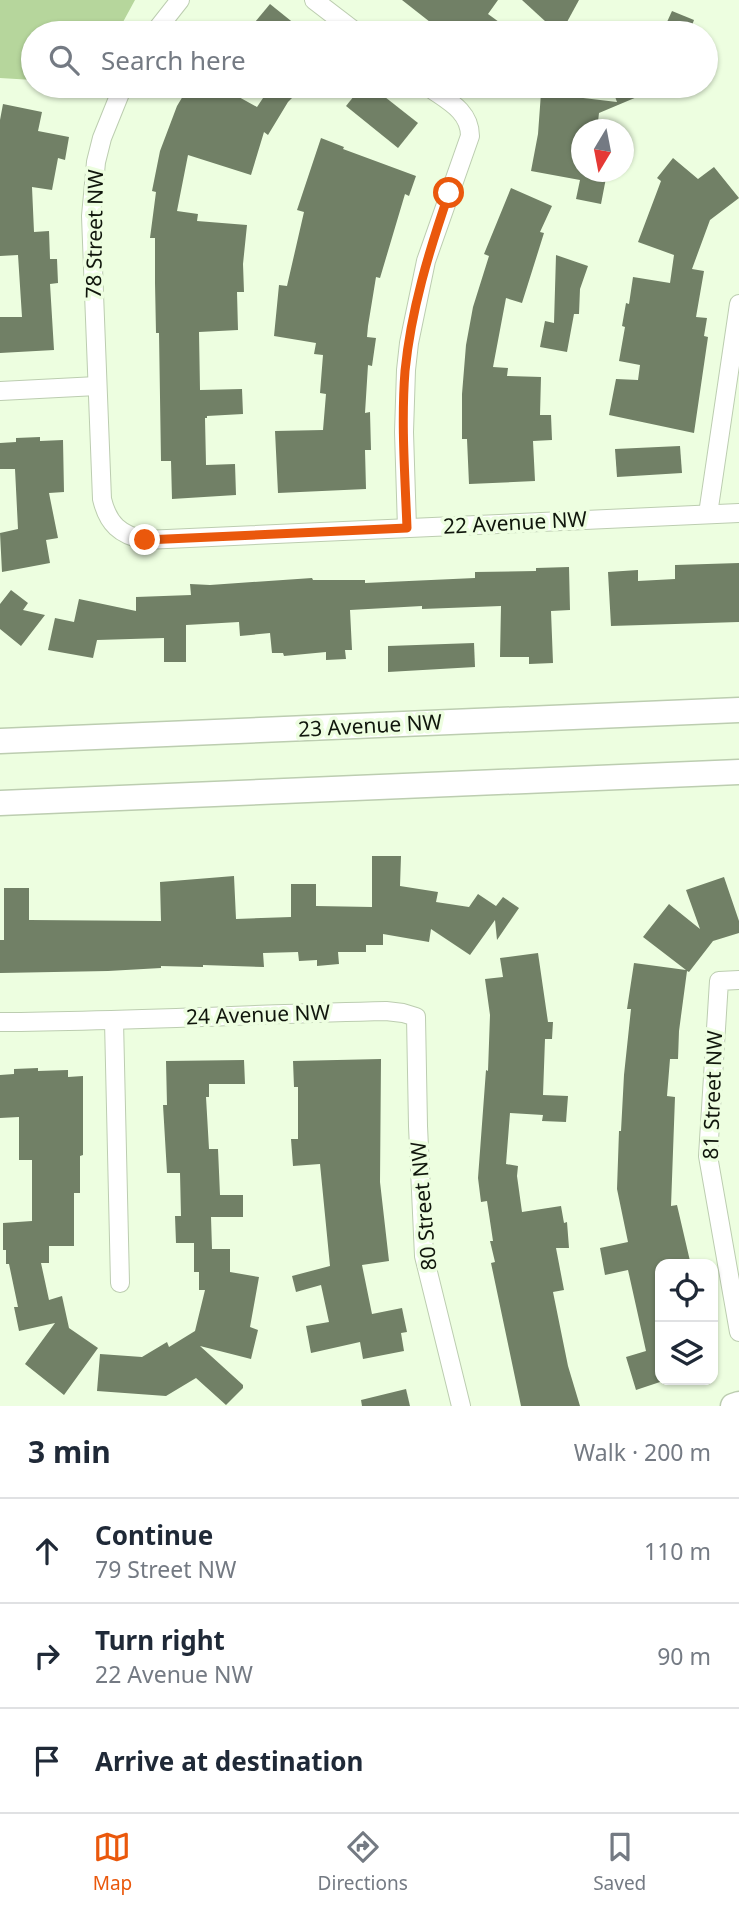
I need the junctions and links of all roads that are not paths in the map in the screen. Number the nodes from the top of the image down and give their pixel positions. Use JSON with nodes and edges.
{"nodes":[{"id":1,"x":180,"y":0,"type":"edge"},
{"id":2,"x":314,"y":0,"type":"edge"},
{"id":3,"x":163,"y":21,"type":"edge"},
{"id":4,"x":341,"y":21,"type":"edge"},
{"id":5,"x":118,"y":98,"type":"edge"},
{"id":6,"x":444,"y":98,"type":"edge"},
{"id":7,"x":739,"y":304,"type":"edge"},
{"id":8,"x":97,"y":386,"type":"junction"},
{"id":9,"x":0,"y":391,"type":"edge"},
{"id":10,"x":739,"y":513,"type":"edge"},
{"id":11,"x":708,"y":514,"type":"junction"},
{"id":12,"x":114,"y":527,"type":"joint"},
{"id":13,"x":407,"y":528,"type":"junction"},
{"id":14,"x":739,"y":710,"type":"edge"},
{"id":15,"x":0,"y":741,"type":"edge"},
{"id":16,"x":739,"y":772,"type":"edge"},
{"id":17,"x":0,"y":803,"type":"edge"},
{"id":18,"x":739,"y":980,"type":"edge"},
{"id":19,"x":403,"y":1013,"type":"joint"},
{"id":20,"x":114,"y":1021,"type":"junction"},
{"id":21,"x":0,"y":1022,"type":"edge"},
{"id":22,"x":120,"y":1283,"type":"dead end"},
{"id":23,"x":739,"y":1332,"type":"edge"},
{"id":24,"x":739,"y":1404,"type":"edge"},
{"id":25,"x":461,"y":1406,"type":"edge"},
{"id":26,"x":733,"y":1406,"type":"edge"}],
"edges":[{"from":1,"to":3,"type":"street"},
{"from":2,"to":4,"type":"street"},
{"from":5,"to":8,"type":"street","name":"78 Street NW"},
{"from":6,"to":13,"type":"street"},
{"from":7,"to":11,"type":"street"},
{"from":8,"to":9,"type":"street"},
{"from":8,"to":12,"type":"street","name":"78 Street NW"},
{"from":10,"to":11,"type":"street","name":"22 Avenue NW"},
{"from":11,"to":13,"type":"street","name":"22 Avenue NW"},
{"from":12,"to":13,"type":"street","name":"22 Avenue NW"},
{"from":14,"to":15,"type":"main road","name":"23 Avenue NW"},
{"from":16,"to":17,"type":"main road"},
{"from":18,"to":23,"type":"street","name":"81 Street NW"},
{"from":19,"to":20,"type":"street","name":"24 Avenue NW"},
{"from":19,"to":25,"type":"street","name":"80 Street NW"},
{"from":20,"to":21,"type":"street","name":"24 Avenue NW"},
{"from":20,"to":22,"type":"street"},
{"from":24,"to":26,"type":"main road"}]}
